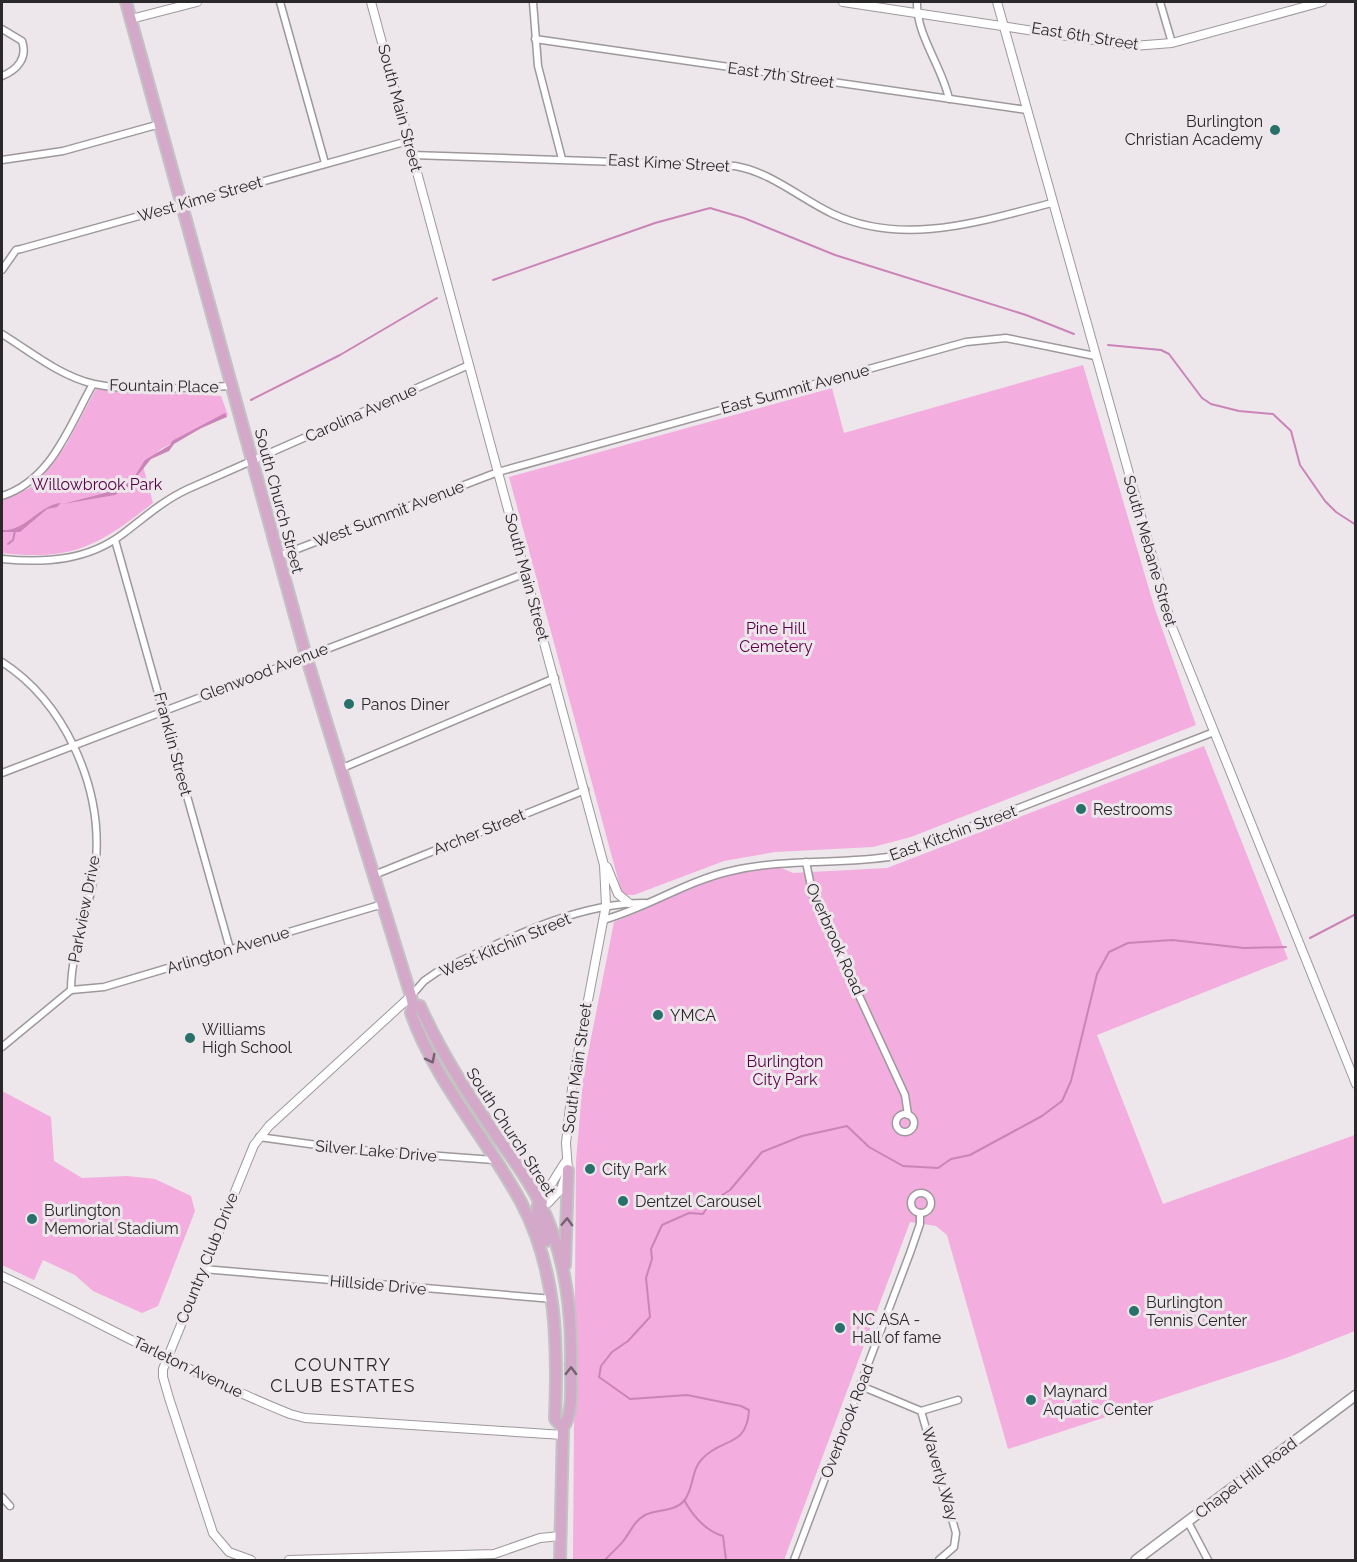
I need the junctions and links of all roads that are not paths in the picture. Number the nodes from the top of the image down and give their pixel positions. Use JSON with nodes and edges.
{"nodes":[{"id":1,"x":126,"y":2,"type":"edge"},
{"id":2,"x":197,"y":2,"type":"edge"},
{"id":3,"x":280,"y":2,"type":"edge"},
{"id":4,"x":370,"y":2,"type":"edge"},
{"id":5,"x":533,"y":2,"type":"edge"},
{"id":6,"x":843,"y":2,"type":"edge"},
{"id":7,"x":917,"y":2,"type":"edge"},
{"id":8,"x":997,"y":2,"type":"edge"},
{"id":9,"x":1160,"y":2,"type":"edge"},
{"id":10,"x":1322,"y":2,"type":"edge"},
{"id":11,"x":917,"y":12,"type":"junction"},
{"id":12,"x":131,"y":19,"type":"junction"},
{"id":13,"x":1004,"y":24,"type":"junction"},
{"id":14,"x":2,"y":29,"type":"edge"},
{"id":15,"x":535,"y":39,"type":"junction"},
{"id":16,"x":1172,"y":43,"type":"junction"},
{"id":17,"x":2,"y":76,"type":"edge"},
{"id":18,"x":949,"y":99,"type":"junction"},
{"id":19,"x":1028,"y":110,"type":"junction"},
{"id":20,"x":160,"y":124,"type":"junction"},
{"id":21,"x":408,"y":141,"type":"junction"},
{"id":22,"x":412,"y":155,"type":"junction"},
{"id":23,"x":562,"y":159,"type":"junction"},
{"id":24,"x":2,"y":160,"type":"edge"},
{"id":25,"x":325,"y":163,"type":"junction"},
{"id":26,"x":1052,"y":203,"type":"junction"},
{"id":27,"x":182,"y":204,"type":"junction"},
{"id":28,"x":2,"y":270,"type":"edge"},
{"id":29,"x":2,"y":334,"type":"edge"},
{"id":30,"x":1095,"y":356,"type":"junction"},
{"id":31,"x":469,"y":365,"type":"junction"},
{"id":32,"x":93,"y":384,"type":"junction"},
{"id":33,"x":232,"y":386,"type":"junction"},
{"id":34,"x":253,"y":460,"type":"junction"},
{"id":35,"x":498,"y":472,"type":"junction"},
{"id":36,"x":2,"y":496,"type":"edge"},
{"id":37,"x":115,"y":540,"type":"junction"},
{"id":38,"x":279,"y":556,"type":"junction"},
{"id":39,"x":2,"y":559,"type":"edge"},
{"id":40,"x":526,"y":573,"type":"junction"},
{"id":41,"x":306,"y":656,"type":"junction"},
{"id":42,"x":2,"y":662,"type":"edge"},
{"id":43,"x":555,"y":678,"type":"junction"},
{"id":44,"x":164,"y":711,"type":"junction"},
{"id":45,"x":1214,"y":732,"type":"junction"},
{"id":46,"x":73,"y":746,"type":"junction"},
{"id":47,"x":340,"y":769,"type":"junction"},
{"id":48,"x":2,"y":772,"type":"edge"},
{"id":49,"x":585,"y":790,"type":"junction"},
{"id":50,"x":603,"y":857,"type":"junction"},
{"id":51,"x":806,"y":862,"type":"junction"},
{"id":52,"x":374,"y":875,"type":"junction"},
{"id":53,"x":629,"y":903,"type":"junction"},
{"id":54,"x":649,"y":903,"type":"junction"},
{"id":55,"x":383,"y":904,"type":"junction"},
{"id":56,"x":606,"y":905,"type":"junction"},
{"id":57,"x":603,"y":920,"type":"junction"},
{"id":58,"x":230,"y":949,"type":"junction"},
{"id":59,"x":72,"y":990,"type":"junction"},
{"id":60,"x":412,"y":1001,"type":"junction"},
{"id":61,"x":2,"y":1047,"type":"edge"},
{"id":62,"x":1356,"y":1084,"type":"edge"},
{"id":63,"x":908,"y":1115,"type":"dead end"},
{"id":64,"x":259,"y":1137,"type":"junction"},
{"id":65,"x":494,"y":1160,"type":"junction"},
{"id":66,"x":568,"y":1165,"type":"junction"},
{"id":67,"x":501,"y":1171,"type":"junction"},
{"id":68,"x":540,"y":1203,"type":"junction"},
{"id":69,"x":920,"y":1213,"type":"dead end"},
{"id":70,"x":203,"y":1269,"type":"junction"},
{"id":71,"x":549,"y":1274,"type":"junction"},
{"id":72,"x":565,"y":1274,"type":"junction"},
{"id":73,"x":2,"y":1276,"type":"edge"},
{"id":74,"x":554,"y":1299,"type":"junction"},
{"id":75,"x":167,"y":1359,"type":"junction"},
{"id":76,"x":861,"y":1386,"type":"junction"},
{"id":77,"x":1356,"y":1395,"type":"edge"},
{"id":78,"x":958,"y":1400,"type":"dead end"},
{"id":79,"x":921,"y":1411,"type":"junction"},
{"id":80,"x":563,"y":1431,"type":"junction"},
{"id":81,"x":2,"y":1497,"type":"edge"},
{"id":82,"x":10,"y":1506,"type":"dead end"},
{"id":83,"x":1188,"y":1522,"type":"junction"},
{"id":84,"x":560,"y":1536,"type":"junction"},
{"id":85,"x":251,"y":1560,"type":"edge"},
{"id":86,"x":289,"y":1560,"type":"edge"},
{"id":87,"x":560,"y":1560,"type":"edge"},
{"id":88,"x":794,"y":1560,"type":"edge"},
{"id":89,"x":939,"y":1560,"type":"edge"},
{"id":90,"x":1136,"y":1560,"type":"edge"},
{"id":91,"x":1208,"y":1560,"type":"edge"}],
"edges":[{"from":1,"to":12,"type":"main road","name":"South Church Street"},
{"from":2,"to":12,"type":"street"},
{"from":3,"to":25,"type":"street"},
{"from":4,"to":21,"type":"street","name":"South Main Street"},
{"from":5,"to":15,"type":"street"},
{"from":6,"to":11,"type":"street","name":"East 6th Street"},
{"from":7,"to":11,"type":"street"},
{"from":8,"to":13,"type":"street","name":"South Mebane Street"},
{"from":9,"to":16,"type":"street"},
{"from":10,"to":16,"type":"street","name":"East 6th Street"},
{"from":11,"to":13,"type":"street","name":"East 6th Street"},
{"from":11,"to":18,"type":"street"},
{"from":12,"to":20,"type":"main road","name":"South Church Street"},
{"from":13,"to":16,"type":"street","name":"East 6th Street"},
{"from":13,"to":19,"type":"street","name":"South Mebane Street"},
{"from":14,"to":17,"type":"street"},
{"from":15,"to":18,"type":"street","name":"East 7th Street"},
{"from":15,"to":23,"type":"street"},
{"from":18,"to":19,"type":"street","name":"East 7th Street"},
{"from":19,"to":26,"type":"street","name":"South Mebane Street"},
{"from":20,"to":24,"type":"street"},
{"from":20,"to":27,"type":"main road","name":"South Church Street"},
{"from":21,"to":22,"type":"street","name":"South Main Street"},
{"from":21,"to":25,"type":"street","name":"West Kime Street"},
{"from":22,"to":23,"type":"street","name":"East Kime Street"},
{"from":22,"to":31,"type":"street","name":"South Main Street"},
{"from":23,"to":26,"type":"street","name":"East Kime Street"},
{"from":25,"to":27,"type":"street","name":"West Kime Street"},
{"from":26,"to":30,"type":"street","name":"South Mebane Street"},
{"from":27,"to":28,"type":"street","name":"West Kime Street"},
{"from":27,"to":33,"type":"main road","name":"South Church Street"},
{"from":29,"to":32,"type":"street","name":"Fountain Place"},
{"from":30,"to":35,"type":"street","name":"East Summit Avenue"},
{"from":30,"to":45,"type":"street","name":"South Mebane Street"},
{"from":31,"to":34,"type":"street","name":"Carolina Avenue"},
{"from":31,"to":35,"type":"street","name":"South Main Street"},
{"from":32,"to":33,"type":"street","name":"Fountain Place"},
{"from":32,"to":36,"type":"street"},
{"from":33,"to":34,"type":"main road","name":"South Church Street"},
{"from":34,"to":37,"type":"street","name":"Carolina Avenue"},
{"from":34,"to":38,"type":"main road","name":"South Church Street"},
{"from":35,"to":38,"type":"street","name":"West Summit Avenue"},
{"from":35,"to":40,"type":"street","name":"South Main Street"},
{"from":37,"to":39,"type":"street","name":"Carolina Avenue"},
{"from":37,"to":44,"type":"street","name":"Franklin Street"},
{"from":38,"to":41,"type":"main road","name":"South Church Street"},
{"from":40,"to":41,"type":"street","name":"Glenwood Avenue"},
{"from":40,"to":43,"type":"street","name":"South Main Street"},
{"from":41,"to":44,"type":"street","name":"Glenwood Avenue"},
{"from":41,"to":47,"type":"main road","name":"South Church Street"},
{"from":42,"to":46,"type":"street","name":"Parkview Drive"},
{"from":43,"to":47,"type":"street"},
{"from":43,"to":49,"type":"street","name":"South Main Street"},
{"from":44,"to":46,"type":"street","name":"Glenwood Avenue"},
{"from":44,"to":58,"type":"street","name":"Franklin Street"},
{"from":45,"to":51,"type":"street","name":"East Kitchin Street"},
{"from":45,"to":62,"type":"street","name":"South Mebane Street"},
{"from":46,"to":48,"type":"street","name":"Glenwood Avenue"},
{"from":46,"to":59,"type":"street","name":"Parkview Drive"},
{"from":47,"to":52,"type":"main road","name":"South Church Street"},
{"from":49,"to":50,"type":"street","name":"South Main Street"},
{"from":49,"to":52,"type":"street","name":"Archer Street"},
{"from":50,"to":53,"type":"street"},
{"from":50,"to":56,"type":"street","name":"South Main Street"},
{"from":51,"to":54,"type":"street","name":"East Kitchin Street"},
{"from":51,"to":63,"type":"street","name":"Overbrook Road"},
{"from":52,"to":55,"type":"main road","name":"South Church Street"},
{"from":53,"to":54,"type":"street","name":"East Kitchin Street"},
{"from":53,"to":56,"type":"street","name":"East Kitchin Street"},
{"from":54,"to":57,"type":"street","name":"East Kitchin Street"},
{"from":55,"to":58,"type":"street","name":"Arlington Avenue"},
{"from":55,"to":60,"type":"main road","name":"South Church Street"},
{"from":56,"to":57,"type":"street","name":"South Main Street"},
{"from":56,"to":60,"type":"street","name":"West Kitchin Street"},
{"from":57,"to":66,"type":"street","name":"South Main Street"},
{"from":58,"to":59,"type":"street","name":"Arlington Avenue"},
{"from":59,"to":61,"type":"street"},
{"from":60,"to":64,"type":"street","name":"Country Club Drive"},
{"from":60,"to":65,"type":"main road","name":"South Church Street","one_way":true},
{"from":60,"to":68,"type":"main road","name":"South Church Street"},
{"from":64,"to":65,"type":"street","name":"Silver Lake Drive"},
{"from":64,"to":70,"type":"street","name":"Country Club Drive"},
{"from":65,"to":67,"type":"main road","name":"South Church Street"},
{"from":66,"to":68,"type":"street","name":"South Main Street"},
{"from":72,"to":66,"type":"main road","one_way":true},
{"from":67,"to":68,"type":"main road"},
{"from":67,"to":71,"type":"main road","name":"South Church Street"},
{"from":68,"to":71,"type":"main road"},
{"from":68,"to":72,"type":"main road","name":"South Church Street"},
{"from":69,"to":76,"type":"street","name":"Overbrook Road"},
{"from":70,"to":74,"type":"street","name":"Hillside Drive"},
{"from":70,"to":75,"type":"street","name":"Country Club Drive"},
{"from":71,"to":74,"type":"main road","name":"South Church Street"},
{"from":80,"to":72,"type":"main road","name":"South Church Street","one_way":true},
{"from":73,"to":75,"type":"street","name":"Tarleton Avenue"},
{"from":74,"to":80,"type":"main road","name":"South Church Street"},
{"from":75,"to":80,"type":"street","name":"Tarleton Avenue"},
{"from":75,"to":85,"type":"street","name":"Country Club Drive"},
{"from":76,"to":79,"type":"street","name":"Waverly Way"},
{"from":76,"to":88,"type":"street","name":"Overbrook Road"},
{"from":77,"to":83,"type":"main road","name":"Chapel Hill Road"},
{"from":78,"to":79,"type":"street"},
{"from":79,"to":89,"type":"street","name":"Waverly Way"},
{"from":80,"to":84,"type":"main road","name":"South Church Street"},
{"from":81,"to":82,"type":"street"},
{"from":83,"to":90,"type":"main road","name":"Chapel Hill Road"},
{"from":83,"to":91,"type":"street"},
{"from":84,"to":86,"type":"street"},
{"from":84,"to":87,"type":"main road","name":"South Church Street"}]}
